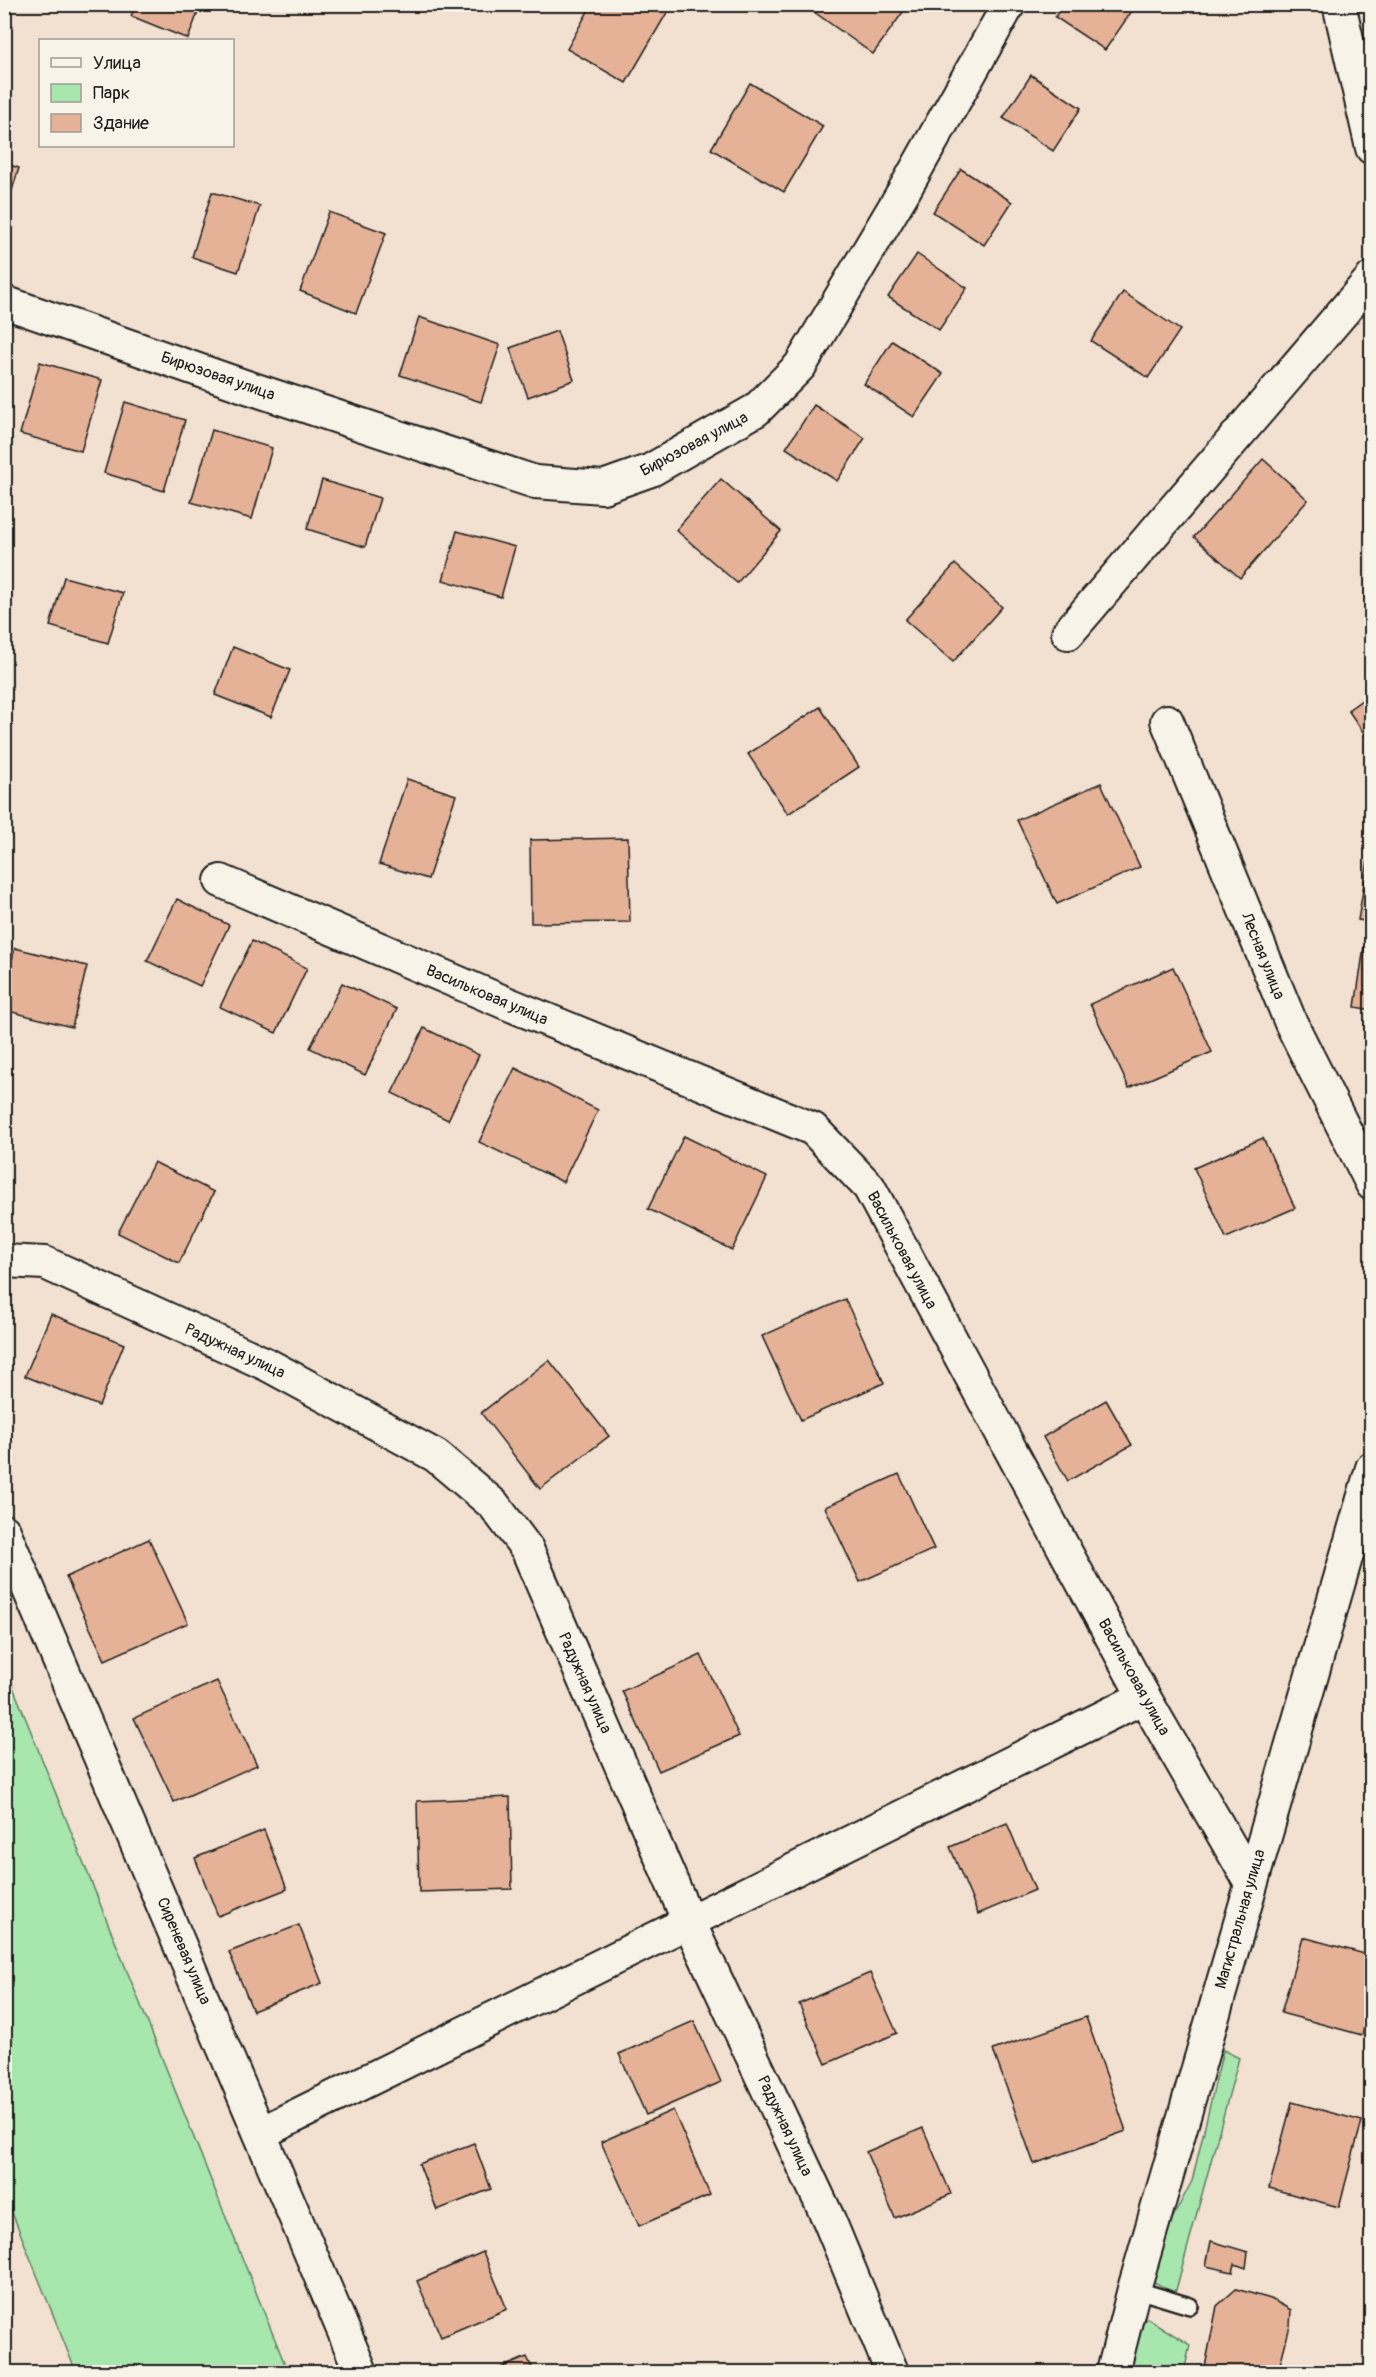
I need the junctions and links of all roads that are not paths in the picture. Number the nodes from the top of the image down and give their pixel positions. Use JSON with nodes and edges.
{"nodes":[{"id":1,"x":1009,"y":4,"type":"edge"},
{"id":2,"x":1339,"y":4,"type":"edge"},
{"id":3,"x":1371,"y":147,"type":"edge"},
{"id":4,"x":1371,"y":278,"type":"edge"},
{"id":5,"x":4,"y":302,"type":"edge"},
{"id":6,"x":1068,"y":633,"type":"dead end"},
{"id":7,"x":1167,"y":721,"type":"dead end"},
{"id":8,"x":221,"y":881,"type":"dead end"},
{"id":9,"x":1371,"y":1184,"type":"edge"},
{"id":10,"x":4,"y":1261,"type":"edge"},
{"id":11,"x":1371,"y":1467,"type":"edge"},
{"id":12,"x":4,"y":1531,"type":"edge"},
{"id":13,"x":1144,"y":1696,"type":"junction"},
{"id":14,"x":1251,"y":1882,"type":"junction"},
{"id":15,"x":689,"y":1922,"type":"junction"},
{"id":16,"x":261,"y":2133,"type":"junction"},
{"id":17,"x":1134,"y":2289,"type":"junction"},
{"id":18,"x":1190,"y":2306,"type":"dead end"},
{"id":19,"x":361,"y":2373,"type":"edge"},
{"id":20,"x":892,"y":2373,"type":"edge"},
{"id":21,"x":1113,"y":2373,"type":"edge"}],
"edges":[{"from":1,"to":5,"type":"street","name":"Бирюзовая улица"},
{"from":2,"to":3,"type":"street"},
{"from":4,"to":6,"type":"street"},
{"from":7,"to":9,"type":"street","name":"Лесная улица"},
{"from":8,"to":13,"type":"street","name":"Васильковая улица"},
{"from":10,"to":15,"type":"street","name":"Радужная улица"},
{"from":11,"to":14,"type":"street","name":"Магистральная улица"},
{"from":12,"to":16,"type":"street","name":"Сиреневая улица"},
{"from":13,"to":14,"type":"street","name":"Васильковая улица"},
{"from":13,"to":15,"type":"street"},
{"from":14,"to":17,"type":"street","name":"Магистральная улица"},
{"from":15,"to":16,"type":"street"},
{"from":15,"to":20,"type":"street","name":"Радужная улица"},
{"from":16,"to":19,"type":"street","name":"Сиреневая улица"},
{"from":17,"to":18,"type":"lane"},
{"from":17,"to":21,"type":"street","name":"Магистральная улица"}]}
